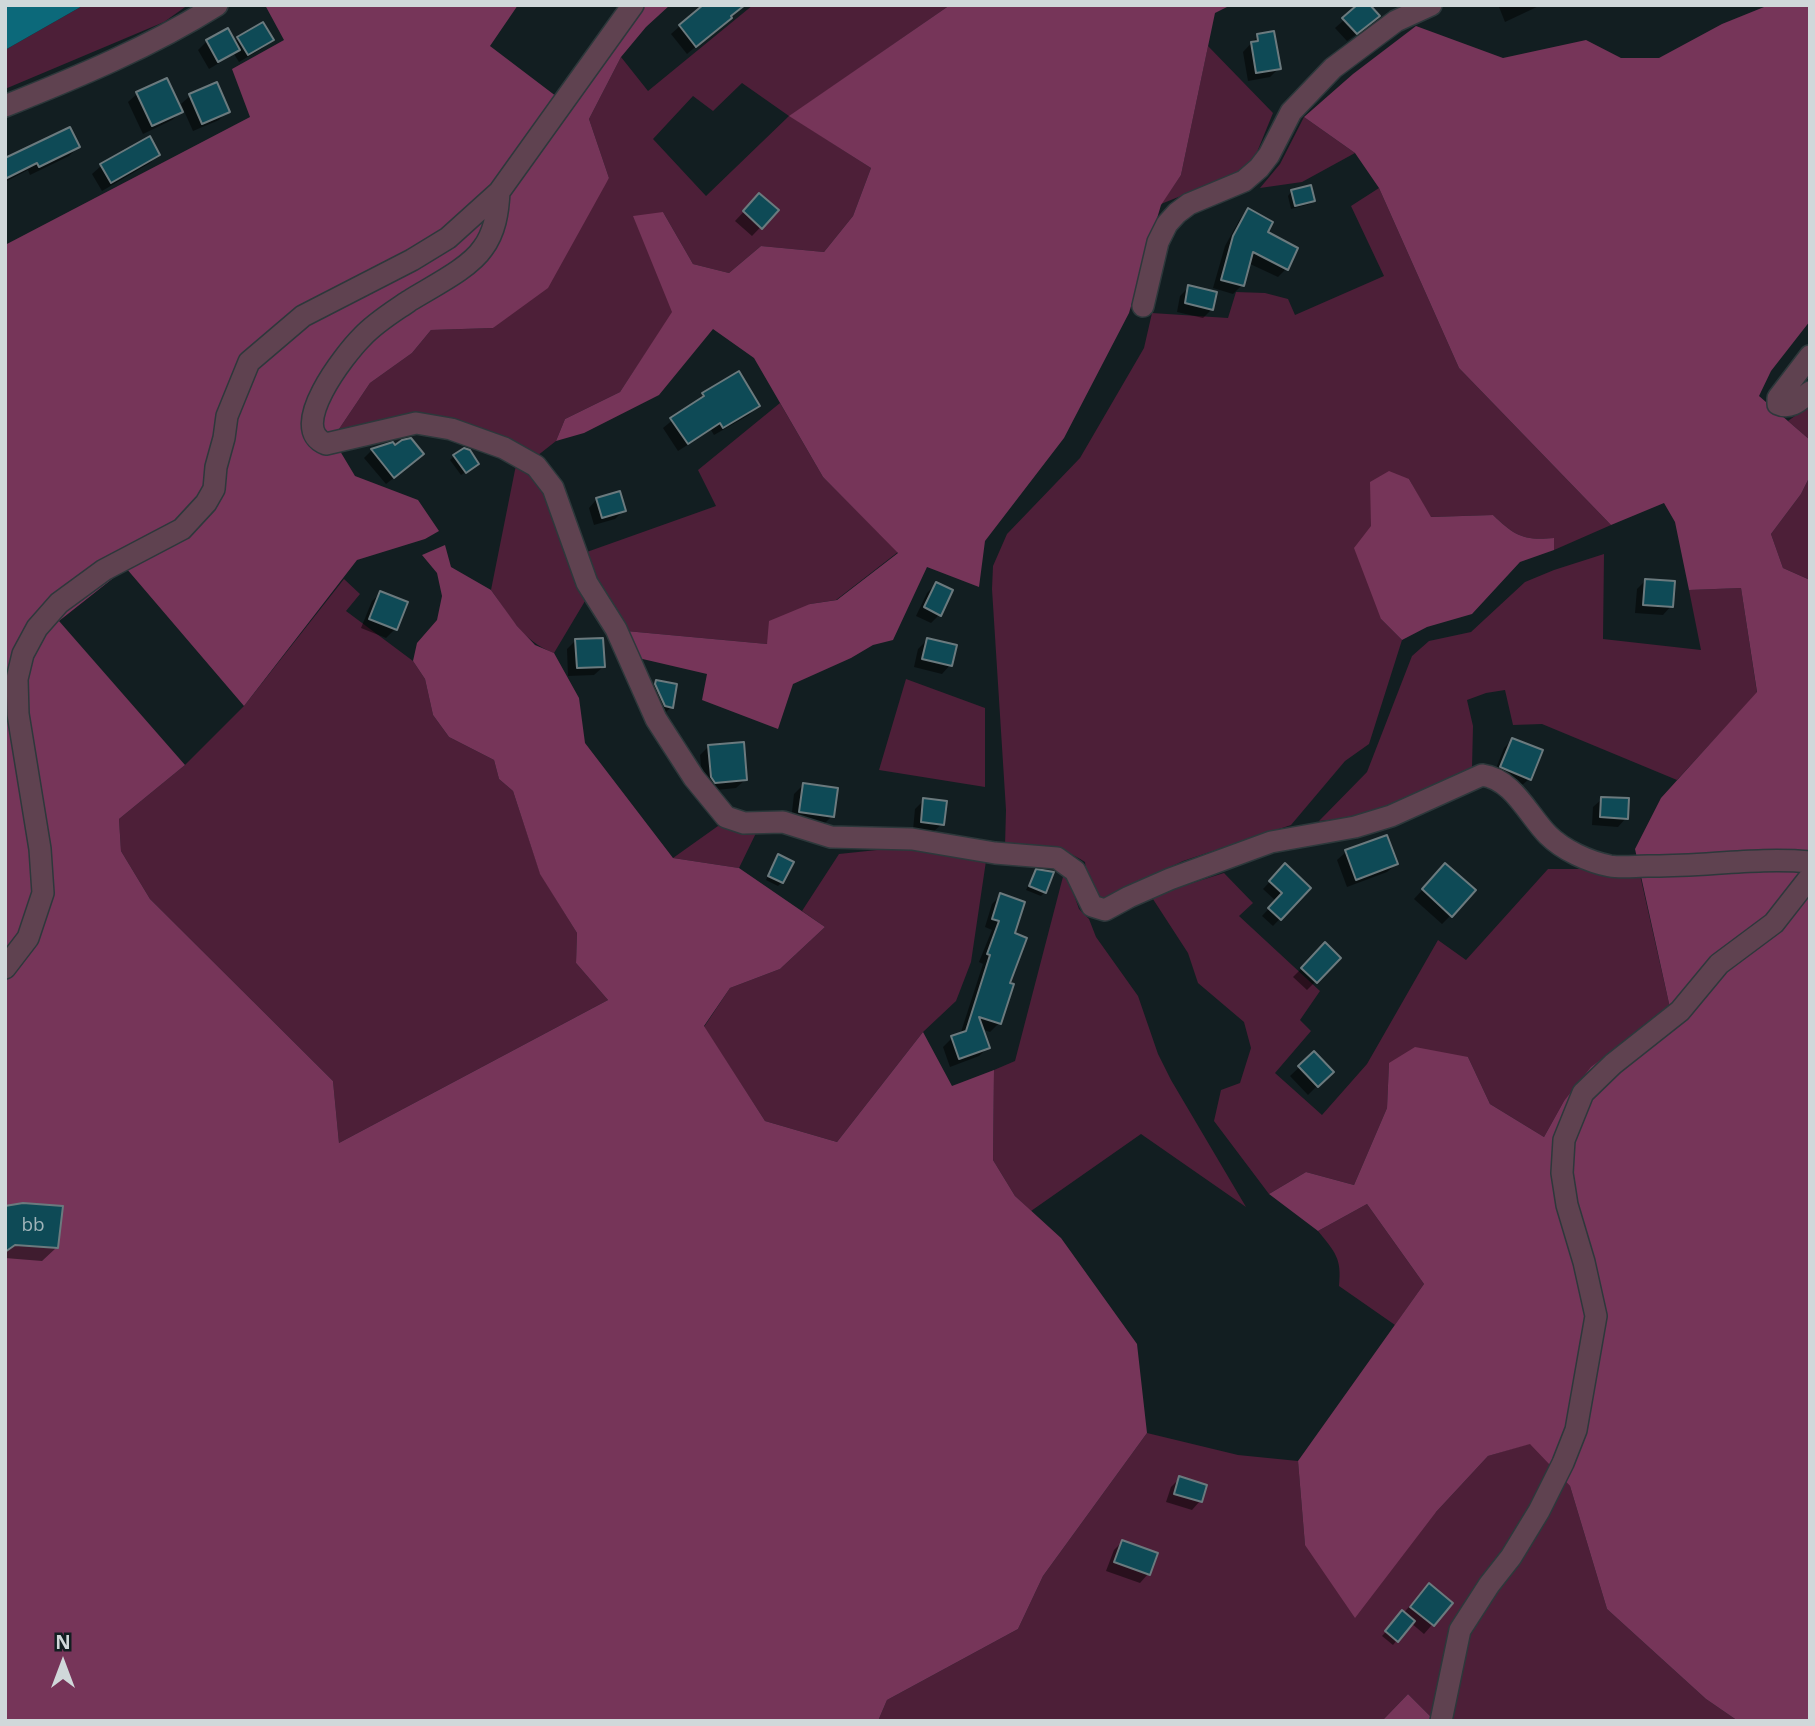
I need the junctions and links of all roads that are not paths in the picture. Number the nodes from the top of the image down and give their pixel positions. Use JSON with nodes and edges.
{"nodes":[{"id":1,"x":217,"y":5,"type":"edge"},
{"id":2,"x":633,"y":5,"type":"edge"},
{"id":3,"x":1431,"y":5,"type":"edge"},
{"id":4,"x":5,"y":106,"type":"edge"},
{"id":5,"x":499,"y":192,"type":"junction"},
{"id":6,"x":1143,"y":306,"type":"dead end"},
{"id":7,"x":1810,"y":356,"type":"edge"},
{"id":8,"x":1810,"y":393,"type":"edge"},
{"id":9,"x":1810,"y":862,"type":"edge"},
{"id":10,"x":1810,"y":877,"type":"edge"},
{"id":11,"x":5,"y":968,"type":"edge"},
{"id":12,"x":1441,"y":1721,"type":"edge"}],
"edges":[{"from":1,"to":4,"type":"street"},
{"from":2,"to":5,"type":"street"},
{"from":3,"to":6,"type":"street"},
{"from":5,"to":9,"type":"street"},
{"from":5,"to":11,"type":"street"},
{"from":7,"to":8,"type":"street"},
{"from":10,"to":12,"type":"street"}]}
